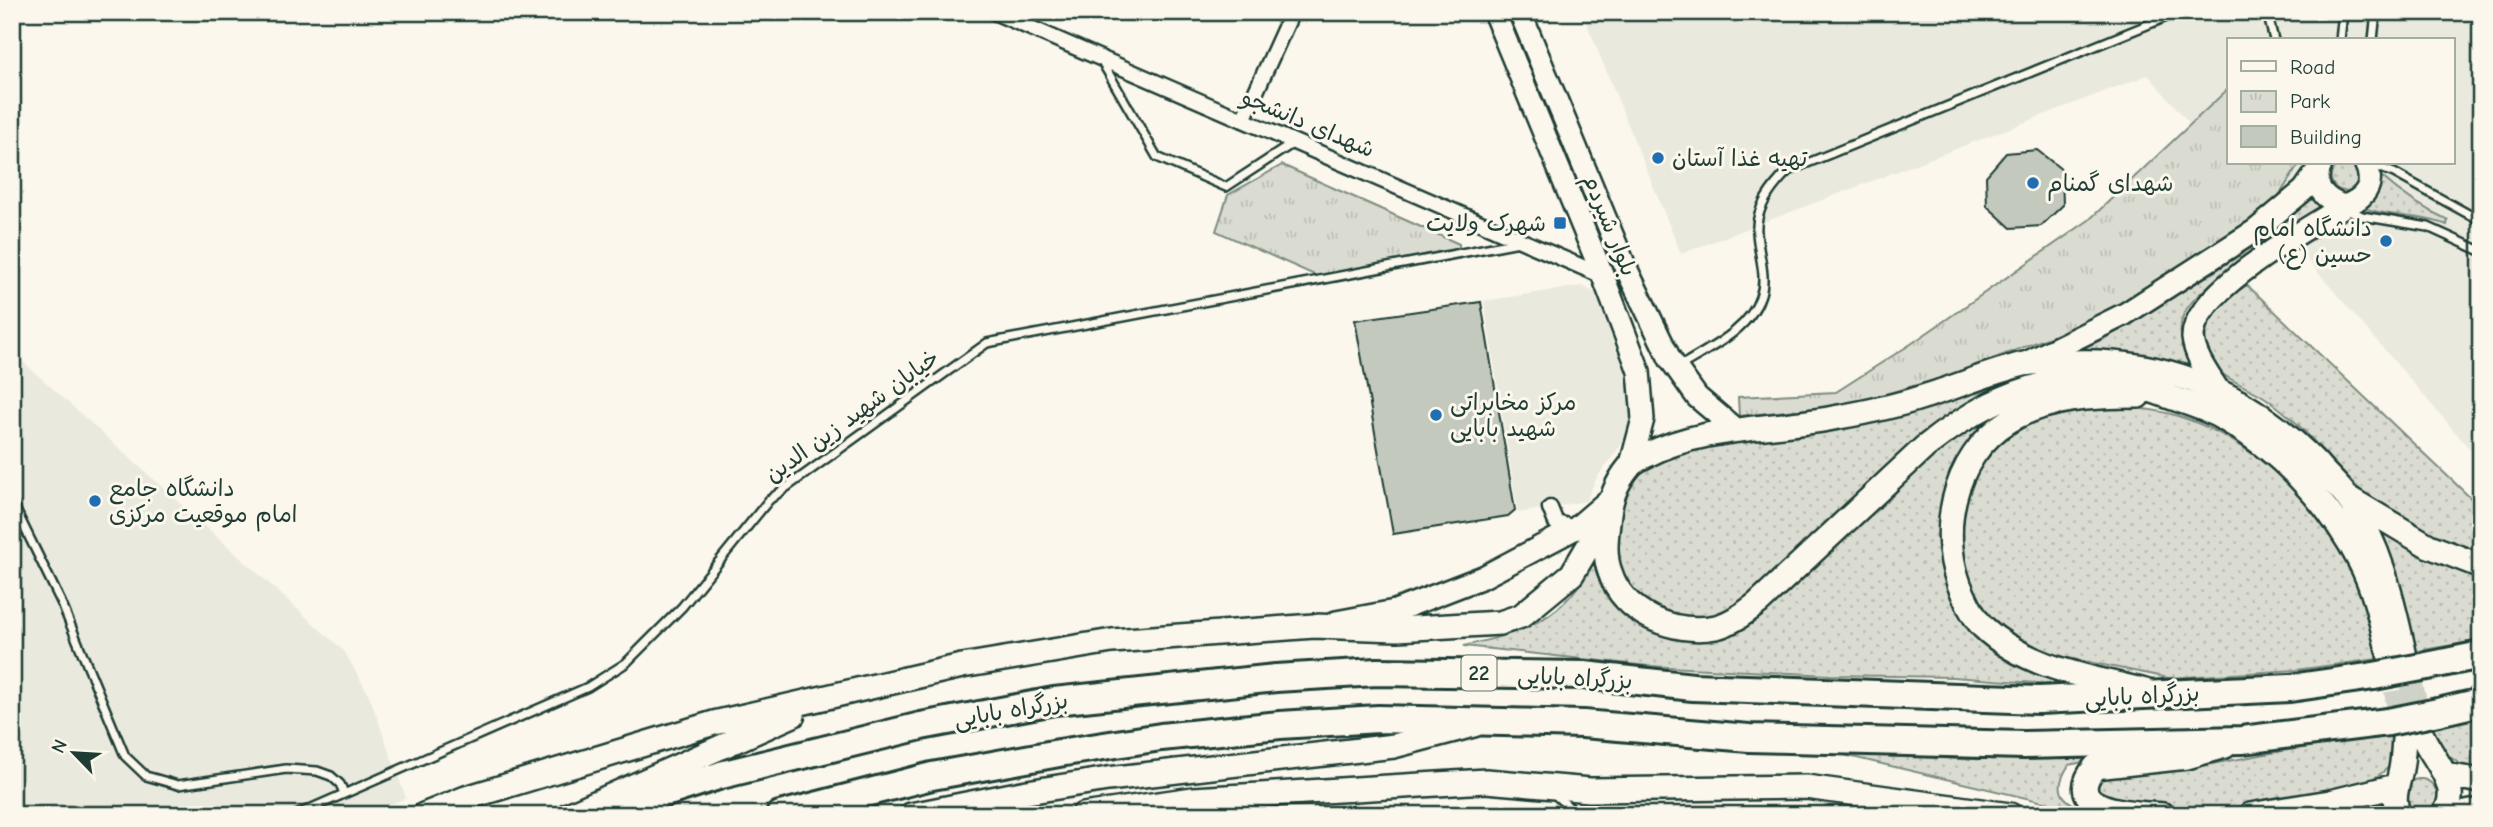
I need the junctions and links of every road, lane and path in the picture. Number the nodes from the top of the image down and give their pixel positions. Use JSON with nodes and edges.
{"nodes":[{"id":1,"x":994,"y":12,"type":"edge"},
{"id":2,"x":1292,"y":12,"type":"edge"},
{"id":3,"x":1494,"y":12,"type":"edge"},
{"id":4,"x":1520,"y":12,"type":"edge"},
{"id":5,"x":2179,"y":12,"type":"edge"},
{"id":6,"x":2267,"y":12,"type":"edge"},
{"id":7,"x":2343,"y":12,"type":"edge"},
{"id":8,"x":2376,"y":12,"type":"edge"},
{"id":9,"x":2274,"y":38,"type":"edge"},
{"id":10,"x":2340,"y":38,"type":"edge"},
{"id":11,"x":2373,"y":38,"type":"edge"},
{"id":12,"x":1100,"y":58,"type":"junction"},
{"id":13,"x":1244,"y":120,"type":"junction"},
{"id":14,"x":1295,"y":142,"type":"junction"},
{"id":15,"x":2365,"y":164,"type":"edge"},
{"id":16,"x":2368,"y":164,"type":"edge"},
{"id":17,"x":2320,"y":166,"type":"edge"},
{"id":18,"x":2344,"y":206,"type":"junction"},
{"id":19,"x":2481,"y":221,"type":"edge"},
{"id":20,"x":1523,"y":241,"type":"junction"},
{"id":21,"x":2481,"y":251,"type":"edge"},
{"id":22,"x":1625,"y":266,"type":"junction"},
{"id":23,"x":1604,"y":276,"type":"junction"},
{"id":24,"x":1674,"y":364,"type":"junction"},
{"id":25,"x":2026,"y":364,"type":"junction"},
{"id":26,"x":1632,"y":370,"type":"junction"},
{"id":27,"x":2219,"y":391,"type":"junction"},
{"id":28,"x":2167,"y":396,"type":"junction"},
{"id":29,"x":1729,"y":425,"type":"junction"},
{"id":30,"x":1631,"y":464,"type":"junction"},
{"id":31,"x":2346,"y":496,"type":"junction"},
{"id":32,"x":1611,"y":498,"type":"junction"},
{"id":33,"x":12,"y":502,"type":"edge"},
{"id":34,"x":1550,"y":508,"type":"dead end"},
{"id":35,"x":1576,"y":528,"type":"junction"},
{"id":36,"x":2481,"y":566,"type":"edge"},
{"id":37,"x":1314,"y":626,"type":"junction"},
{"id":38,"x":2481,"y":654,"type":"edge"},
{"id":39,"x":844,"y":693,"type":"junction"},
{"id":40,"x":2162,"y":695,"type":"junction"},
{"id":41,"x":2481,"y":702,"type":"edge"},
{"id":42,"x":1481,"y":722,"type":"junction"},
{"id":43,"x":2405,"y":733,"type":"junction"},
{"id":44,"x":2242,"y":740,"type":"junction"},
{"id":45,"x":2446,"y":775,"type":"junction"},
{"id":46,"x":2481,"y":780,"type":"edge"},
{"id":47,"x":2396,"y":786,"type":"junction"},
{"id":48,"x":1548,"y":788,"type":"junction"},
{"id":49,"x":344,"y":793,"type":"junction"},
{"id":50,"x":1193,"y":799,"type":"junction"},
{"id":51,"x":2369,"y":804,"type":"edge"},
{"id":52,"x":2481,"y":810,"type":"edge"},
{"id":53,"x":296,"y":815,"type":"edge"},
{"id":54,"x":424,"y":815,"type":"edge"},
{"id":55,"x":568,"y":815,"type":"edge"},
{"id":56,"x":598,"y":815,"type":"edge"},
{"id":57,"x":780,"y":815,"type":"edge"},
{"id":58,"x":911,"y":815,"type":"edge"},
{"id":59,"x":1083,"y":815,"type":"edge"},
{"id":60,"x":1174,"y":815,"type":"edge"},
{"id":61,"x":1578,"y":815,"type":"edge"},
{"id":62,"x":2010,"y":815,"type":"edge"},
{"id":63,"x":2163,"y":815,"type":"edge"},
{"id":64,"x":2250,"y":815,"type":"edge"},
{"id":65,"x":2399,"y":815,"type":"edge"},
{"id":66,"x":2443,"y":815,"type":"edge"},
{"id":67,"x":2456,"y":815,"type":"edge"}],
"edges":[{"from":1,"to":12,"type":"street","name":"شهدای دانشجو"},
{"from":2,"to":13,"type":"street"},
{"from":3,"to":23,"type":"main road","name":"بلوار شیردم"},
{"from":4,"to":22,"type":"main road","name":"بلوار شیردم"},
{"from":5,"to":24,"type":"lane"},
{"from":6,"to":9,"type":"lane"},
{"from":7,"to":10,"type":"lane"},
{"from":8,"to":11,"type":"lane"},
{"from":12,"to":13,"type":"street","name":"شهدای دانشجو"},
{"from":12,"to":14,"type":"lane"},
{"from":13,"to":14,"type":"street","name":"شهدای دانشجو"},
{"from":14,"to":20,"type":"street","name":"شهدای دانشجو"},
{"from":15,"to":18,"type":"main road"},
{"from":16,"to":19,"type":"lane"},
{"from":17,"to":18,"type":"main road"},
{"from":17,"to":25,"type":"main road"},
{"from":18,"to":21,"type":"lane"},
{"from":18,"to":27,"type":"main road"},
{"from":20,"to":23,"type":"street","name":"شهدای دانشجو"},
{"from":20,"to":49,"type":"lane","name":"خیابان شهید زین الدین"},
{"from":22,"to":23,"type":"main road"},
{"from":22,"to":24,"type":"main road","name":"بلوار شیردم"},
{"from":23,"to":26,"type":"main road","name":"بلوار شیردم"},
{"from":24,"to":26,"type":"main road"},
{"from":24,"to":29,"type":"main road","name":"بلوار شیردم"},
{"from":25,"to":27,"type":"main road"},
{"from":25,"to":29,"type":"main road"},
{"from":26,"to":30,"type":"main road","name":"بلوار شیردم"},
{"from":27,"to":31,"type":"main road"},
{"from":28,"to":31,"type":"main road"},
{"from":28,"to":32,"type":"main road"},
{"from":28,"to":40,"type":"main road"},
{"from":29,"to":30,"type":"main road"},
{"from":30,"to":32,"type":"main road"},
{"from":31,"to":36,"type":"main road"},
{"from":32,"to":35,"type":"main road"},
{"from":32,"to":37,"type":"main road"},
{"from":33,"to":49,"type":"lane"},
{"from":34,"to":35,"type":"street"},
{"from":35,"to":37,"type":"main road"},
{"from":37,"to":39,"type":"main road"},
{"from":38,"to":40,"type":"highway","name":"بزرگراه بابایی","number":"22","bridge":true},
{"from":39,"to":54,"type":"main road"},
{"from":39,"to":55,"type":"main road"},
{"from":40,"to":56,"type":"highway","name":"بزرگراه بابایی","number":"22"},
{"from":41,"to":43,"type":"highway","name":"بزرگراه بابایی","number":"22","bridge":true},
{"from":42,"to":44,"type":"highway","name":"بزرگراه بابایی","number":"22"},
{"from":42,"to":57,"type":"highway","name":"بزرگراه بابایی","number":"22"},
{"from":42,"to":58,"type":"main road"},
{"from":43,"to":44,"type":"highway","name":"بزرگراه بابایی","number":"22"},
{"from":43,"to":45,"type":"main road"},
{"from":43,"to":47,"type":"main road"},
{"from":44,"to":63,"type":"main road"},
{"from":45,"to":46,"type":"main road"},
{"from":45,"to":66,"type":"main road"},
{"from":47,"to":51,"type":"main road"},
{"from":47,"to":65,"type":"main road"},
{"from":48,"to":50,"type":"main road"},
{"from":48,"to":61,"type":"lane"},
{"from":48,"to":62,"type":"main road"},
{"from":49,"to":53,"type":"lane","name":"خیابان شهید زین الدین"},
{"from":50,"to":59,"type":"main road"},
{"from":50,"to":60,"type":"street"},
{"from":51,"to":64,"type":"main road"},
{"from":52,"to":67,"type":"main road"}]}
